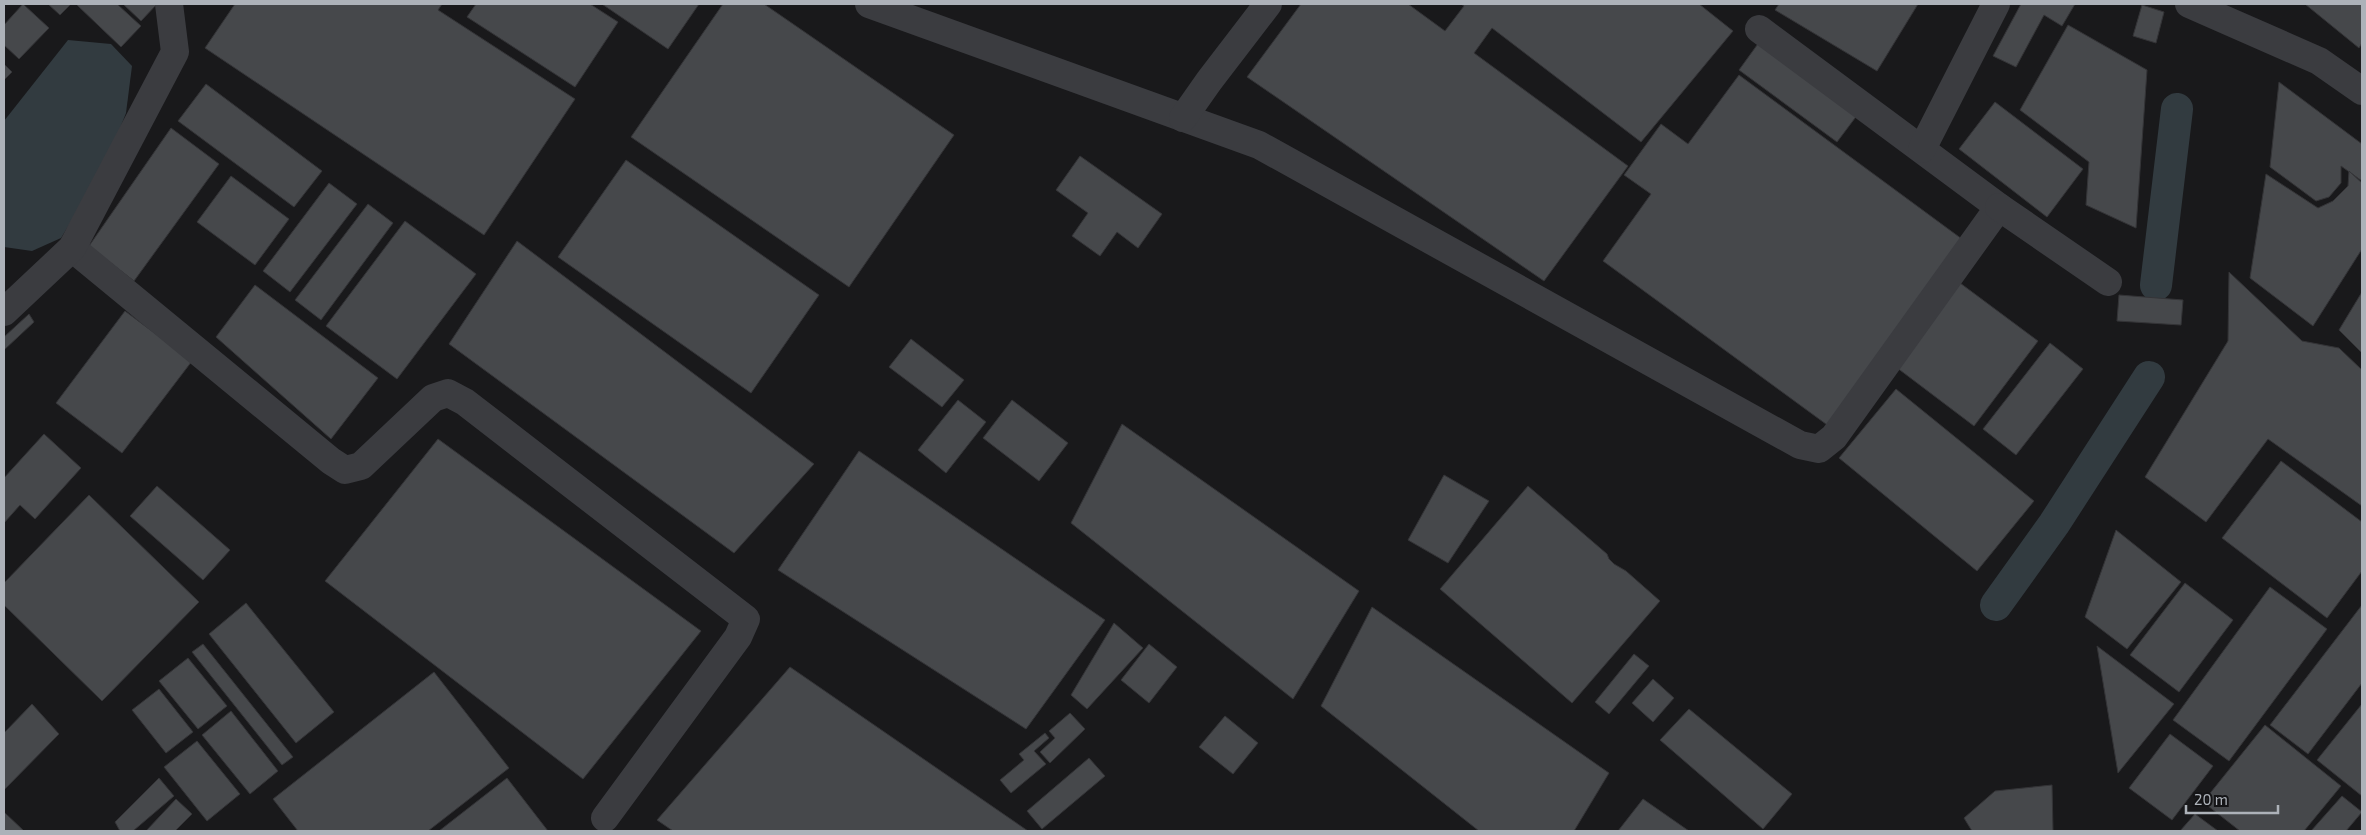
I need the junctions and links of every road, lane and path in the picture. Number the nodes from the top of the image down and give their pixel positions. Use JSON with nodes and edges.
{"nodes":[{"id":1,"x":169,"y":4,"type":"edge"},
{"id":2,"x":869,"y":4,"type":"edge"},
{"id":3,"x":1268,"y":4,"type":"edge"},
{"id":4,"x":1996,"y":4,"type":"edge"},
{"id":5,"x":2189,"y":4,"type":"edge"},
{"id":6,"x":1759,"y":29,"type":"dead end"},
{"id":7,"x":2362,"y":91,"type":"edge"},
{"id":8,"x":1183,"y":118,"type":"junction"},
{"id":9,"x":1922,"y":149,"type":"junction"},
{"id":10,"x":1999,"y":207,"type":"junction"},
{"id":11,"x":72,"y":248,"type":"junction"},
{"id":12,"x":2108,"y":282,"type":"dead end"},
{"id":13,"x":4,"y":312,"type":"edge"},
{"id":14,"x":605,"y":818,"type":"dead end"}],
"edges":[{"from":1,"to":11,"type":"street"},
{"from":2,"to":8,"type":"street"},
{"from":3,"to":8,"type":"street"},
{"from":4,"to":9,"type":"street"},
{"from":5,"to":7,"type":"street"},
{"from":6,"to":9,"type":"street"},
{"from":8,"to":10,"type":"street"},
{"from":9,"to":10,"type":"street"},
{"from":10,"to":12,"type":"street"},
{"from":11,"to":13,"type":"street"},
{"from":11,"to":14,"type":"street"}]}
